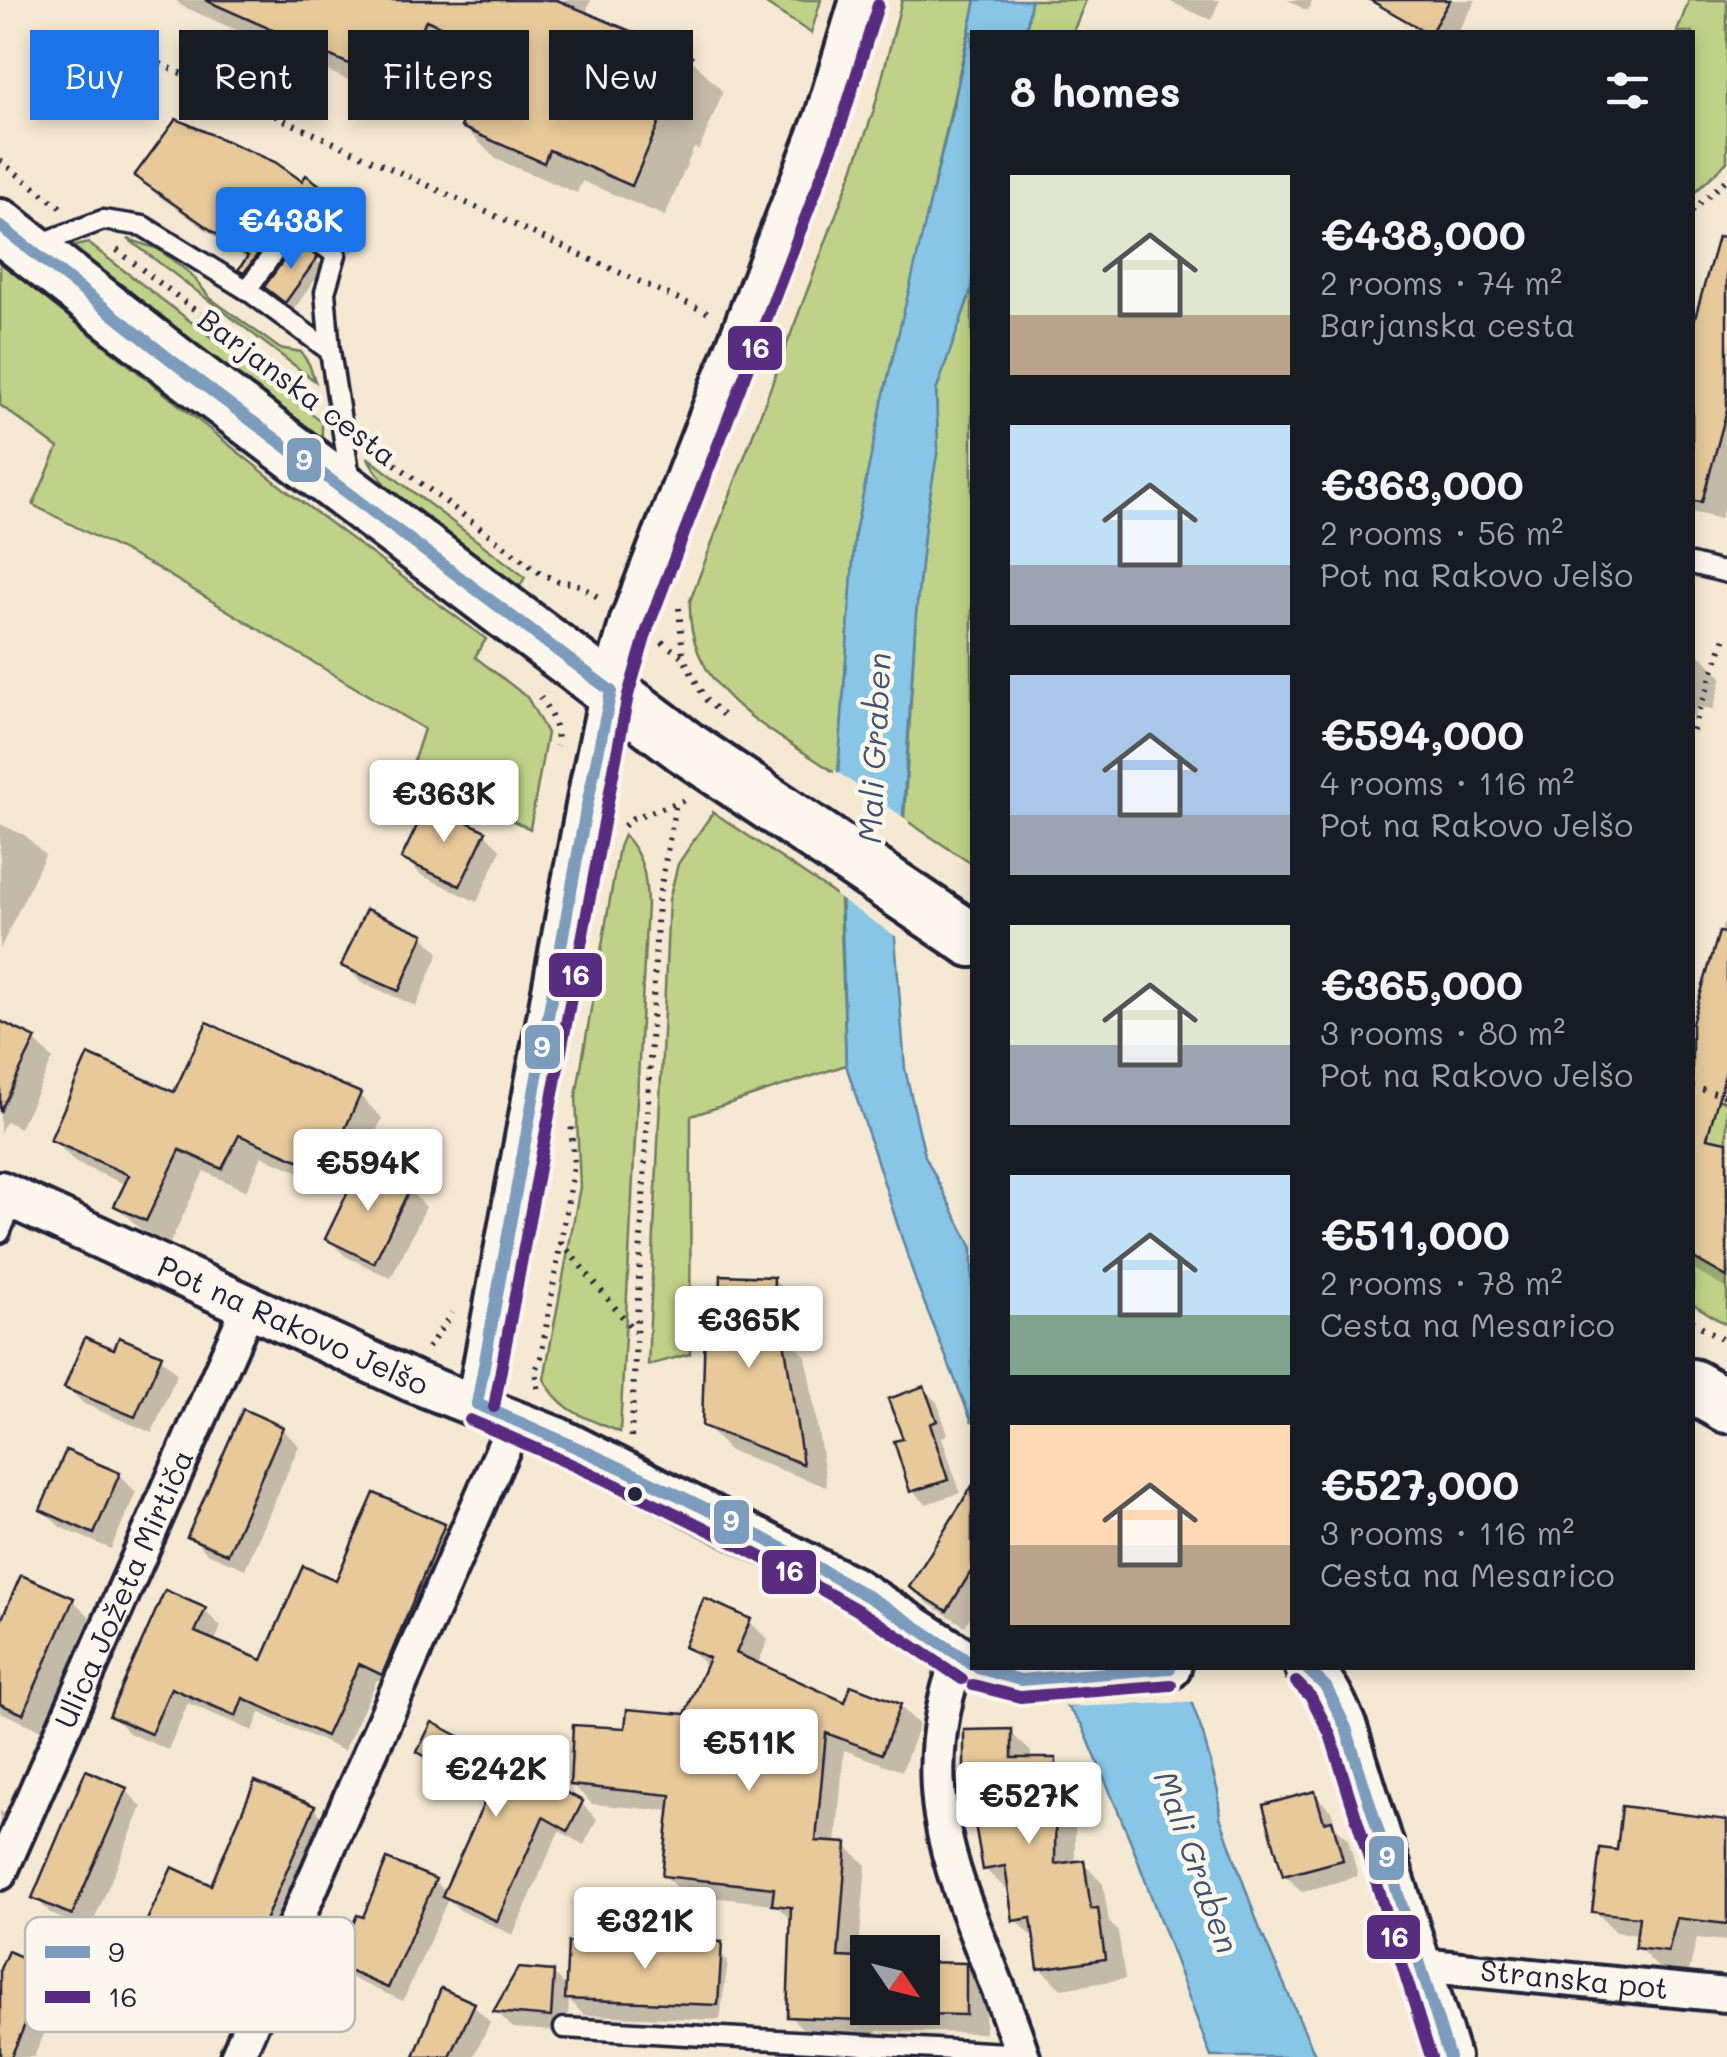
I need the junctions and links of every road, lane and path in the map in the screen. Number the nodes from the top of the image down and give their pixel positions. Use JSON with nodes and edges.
{"nodes":[{"id":1,"x":861,"y":0,"type":"edge"},
{"id":2,"x":159,"y":63,"type":"edge"},
{"id":3,"x":0,"y":162,"type":"edge"},
{"id":4,"x":1727,"y":179,"type":"edge"},
{"id":5,"x":1695,"y":208,"type":"edge"},
{"id":6,"x":84,"y":225,"type":"junction"},
{"id":7,"x":14,"y":238,"type":"edge"},
{"id":8,"x":247,"y":290,"type":"junction"},
{"id":9,"x":744,"y":330,"type":"junction"},
{"id":10,"x":330,"y":352,"type":"junction"},
{"id":11,"x":341,"y":422,"type":"junction"},
{"id":12,"x":353,"y":499,"type":"junction"},
{"id":13,"x":1695,"y":565,"type":"edge"},
{"id":14,"x":1727,"y":573,"type":"edge"},
{"id":15,"x":600,"y":599,"type":"dead end"},
{"id":16,"x":1727,"y":632,"type":"edge"},
{"id":17,"x":663,"y":643,"type":"dead end"},
{"id":18,"x":611,"y":691,"type":"junction"},
{"id":19,"x":538,"y":693,"type":"dead end"},
{"id":20,"x":729,"y":719,"type":"dead end"},
{"id":21,"x":1695,"y":722,"type":"edge"},
{"id":22,"x":554,"y":754,"type":"dead end"},
{"id":23,"x":616,"y":832,"type":"dead end"},
{"id":24,"x":970,"y":939,"type":"edge"},
{"id":25,"x":1695,"y":1088,"type":"edge"},
{"id":26,"x":1727,"y":1096,"type":"edge"},
{"id":27,"x":571,"y":1110,"type":"dead end"},
{"id":28,"x":5,"y":1208,"type":"edge"},
{"id":29,"x":561,"y":1242,"type":"junction"},
{"id":30,"x":248,"y":1306,"type":"junction"},
{"id":31,"x":1695,"y":1323,"type":"edge"},
{"id":32,"x":636,"y":1334,"type":"junction"},
{"id":33,"x":1727,"y":1342,"type":"edge"},
{"id":34,"x":535,"y":1370,"type":"dead end"},
{"id":35,"x":1695,"y":1388,"type":"edge"},
{"id":36,"x":477,"y":1404,"type":"junction"},
{"id":37,"x":1727,"y":1406,"type":"edge"},
{"id":38,"x":516,"y":1420,"type":"junction"},
{"id":39,"x":631,"y":1448,"type":"dead end"},
{"id":40,"x":970,"y":1663,"type":"edge"},
{"id":41,"x":991,"y":1670,"type":"edge"},
{"id":42,"x":1136,"y":1670,"type":"edge"},
{"id":43,"x":1311,"y":1670,"type":"edge"},
{"id":44,"x":0,"y":1874,"type":"edge"},
{"id":45,"x":299,"y":1917,"type":"edge"},
{"id":46,"x":1420,"y":1965,"type":"junction"},
{"id":47,"x":1727,"y":1995,"type":"edge"},
{"id":48,"x":564,"y":2028,"type":"dead end"},
{"id":49,"x":249,"y":2032,"type":"edge"},
{"id":50,"x":1023,"y":2056,"type":"edge"},
{"id":51,"x":238,"y":2057,"type":"edge"},
{"id":52,"x":1449,"y":2057,"type":"edge"}],
"edges":[{"from":1,"to":9,"type":"street"},
{"from":2,"to":9,"type":"path"},
{"from":3,"to":6,"type":"path","name":"Barjanska cesta"},
{"from":4,"to":5,"type":"path"},
{"from":6,"to":7,"type":"lane"},
{"from":6,"to":8,"type":"lane"},
{"from":6,"to":11,"type":"path","name":"Barjanska cesta"},
{"from":7,"to":12,"type":"main road","name":"Barjanska cesta"},
{"from":8,"to":10,"type":"lane"},
{"from":8,"to":10,"type":"lane"},
{"from":9,"to":18,"type":"street"},
{"from":10,"to":11,"type":"lane"},
{"from":11,"to":12,"type":"lane"},
{"from":11,"to":15,"type":"path","name":"Barjanska cesta"},
{"from":12,"to":18,"type":"main road","name":"Barjanska cesta"},
{"from":13,"to":14,"type":"lane"},
{"from":16,"to":21,"type":"path"},
{"from":17,"to":20,"type":"path"},
{"from":18,"to":24,"type":"main road","name":"Barjanska cesta"},
{"from":18,"to":36,"type":"street"},
{"from":19,"to":22,"type":"path"},
{"from":23,"to":32,"type":"path"},
{"from":25,"to":26,"type":"path"},
{"from":27,"to":29,"type":"path"},
{"from":28,"to":30,"type":"street","name":"Pot na Rakovo Jelšo"},
{"from":29,"to":32,"type":"path"},
{"from":29,"to":34,"type":"path"},
{"from":30,"to":36,"type":"street","name":"Pot na Rakovo Jelšo"},
{"from":30,"to":44,"type":"street","name":"Ulica Jožeta Mirtiča"},
{"from":31,"to":33,"type":"path"},
{"from":32,"to":39,"type":"path"},
{"from":35,"to":37,"type":"main road"},
{"from":36,"to":38,"type":"street","name":"Pot na Rakovo Jelšo"},
{"from":38,"to":40,"type":"street"},
{"from":38,"to":45,"type":"street"},
{"from":40,"to":50,"type":"street"},
{"from":41,"to":42,"type":"street"},
{"from":43,"to":46,"type":"street"},
{"from":46,"to":47,"type":"street","name":"Stranska pot"},
{"from":46,"to":52,"type":"street"},
{"from":48,"to":50,"type":"lane"},
{"from":49,"to":51,"type":"street"}]}
